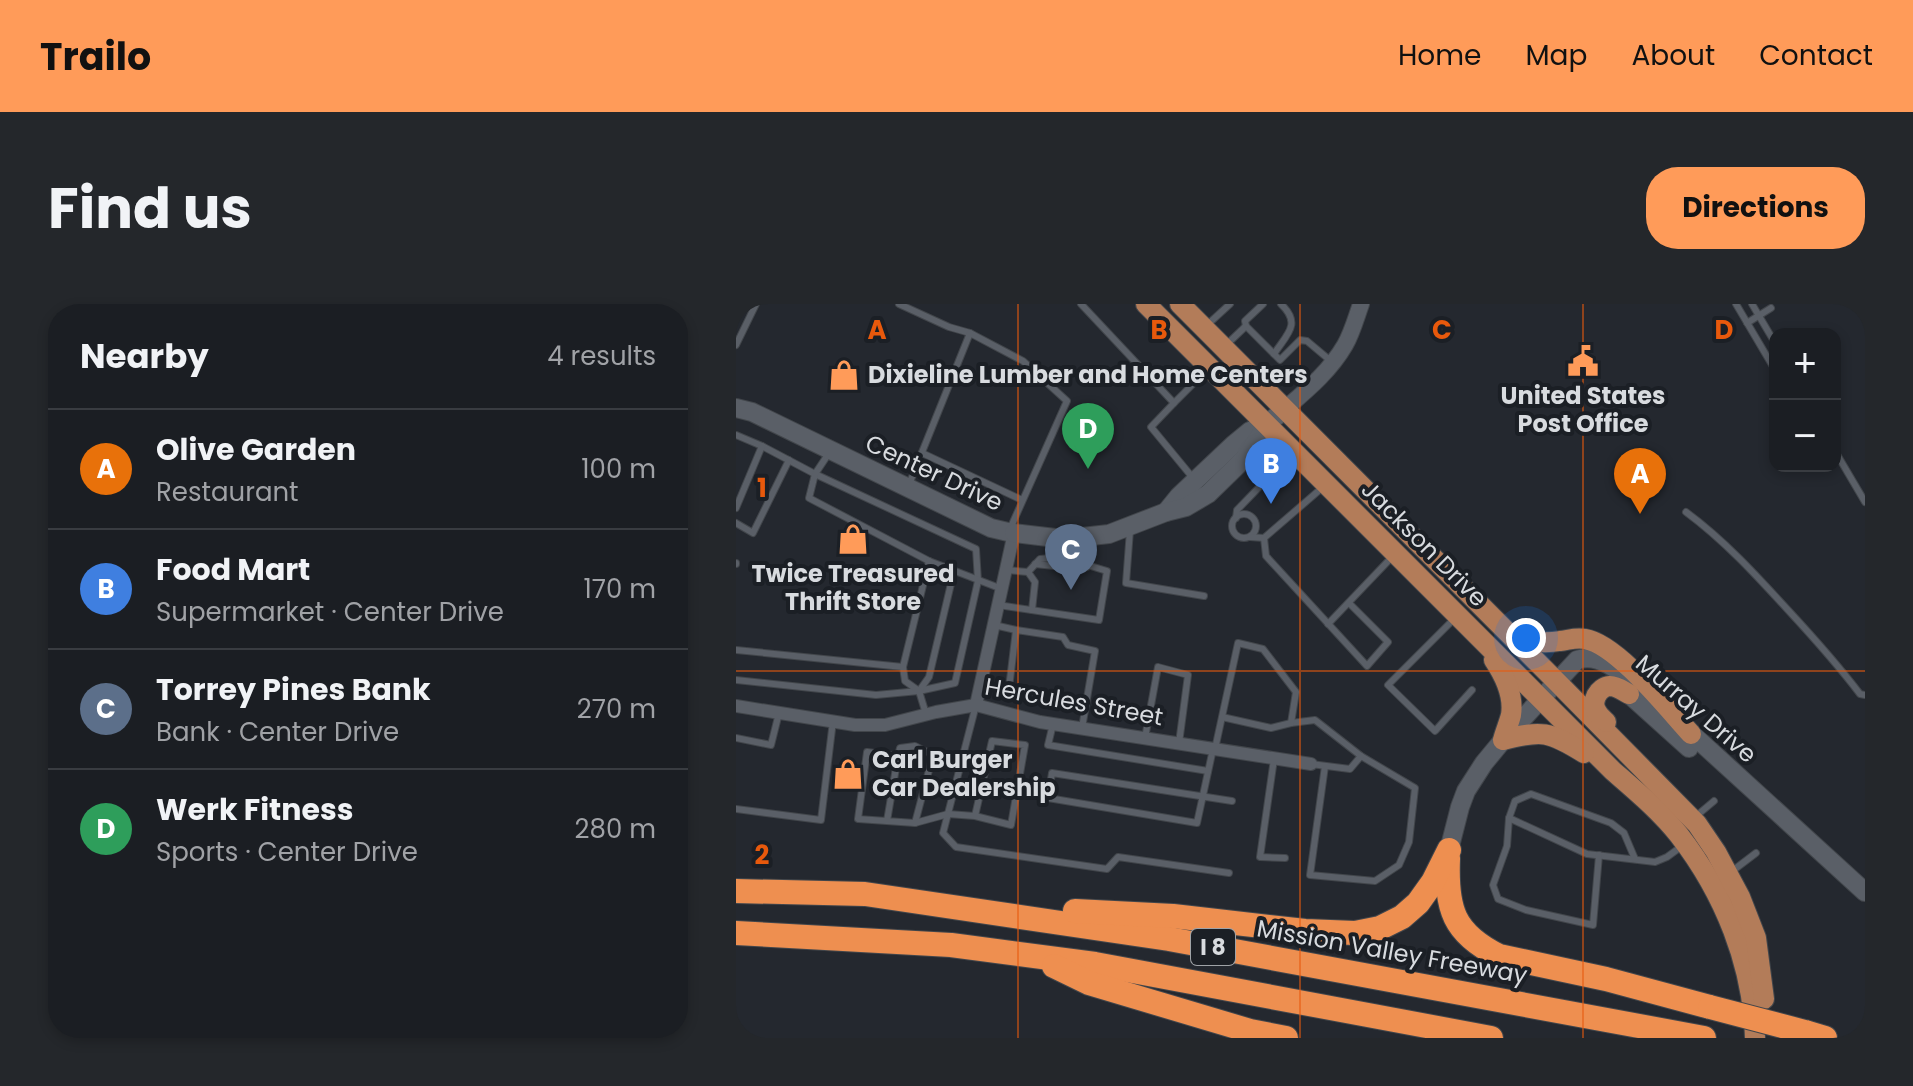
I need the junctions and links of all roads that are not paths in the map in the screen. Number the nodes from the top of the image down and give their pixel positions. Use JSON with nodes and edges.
{"nodes":[{"id":1,"x":756,"y":304,"type":"edge"},
{"id":2,"x":899,"y":304,"type":"edge"},
{"id":3,"x":1081,"y":304,"type":"edge"},
{"id":4,"x":1146,"y":304,"type":"edge"},
{"id":5,"x":1263,"y":304,"type":"edge"},
{"id":6,"x":1281,"y":304,"type":"edge"},
{"id":7,"x":1361,"y":304,"type":"edge"},
{"id":8,"x":1736,"y":304,"type":"edge"},
{"id":9,"x":1752,"y":304,"type":"edge"},
{"id":10,"x":1227,"y":305,"type":"edge"},
{"id":11,"x":1188,"y":307,"type":"edge"},
{"id":12,"x":1771,"y":308,"type":"dead end"},
{"id":13,"x":1759,"y":315,"type":"junction"},
{"id":14,"x":1747,"y":323,"type":"junction"},
{"id":15,"x":1246,"y":326,"type":"junction"},
{"id":16,"x":1204,"y":328,"type":"junction"},
{"id":17,"x":1769,"y":332,"type":"edge"},
{"id":18,"x":970,"y":333,"type":"junction"},
{"id":19,"x":736,"y":345,"type":"edge"},
{"id":20,"x":1222,"y":348,"type":"junction"},
{"id":21,"x":1274,"y":354,"type":"junction"},
{"id":22,"x":1769,"y":360,"type":"edge"},
{"id":23,"x":1333,"y":363,"type":"junction"},
{"id":24,"x":1209,"y":368,"type":"junction"},
{"id":25,"x":1174,"y":403,"type":"junction"},
{"id":26,"x":736,"y":408,"type":"edge"},
{"id":27,"x":1285,"y":409,"type":"junction"},
{"id":28,"x":1267,"y":424,"type":"junction"},
{"id":29,"x":736,"y":435,"type":"edge"},
{"id":30,"x":762,"y":446,"type":"junction"},
{"id":31,"x":831,"y":450,"type":"junction"},
{"id":32,"x":922,"y":453,"type":"junction"},
{"id":33,"x":1297,"y":454,"type":"junction"},
{"id":34,"x":1246,"y":457,"type":"junction"},
{"id":35,"x":1841,"y":459,"type":"edge"},
{"id":36,"x":789,"y":460,"type":"junction"},
{"id":37,"x":815,"y":474,"type":"junction"},
{"id":38,"x":1267,"y":479,"type":"junction"},
{"id":39,"x":1196,"y":481,"type":"junction"},
{"id":40,"x":1326,"y":483,"type":"junction"},
{"id":41,"x":907,"y":487,"type":"junction"},
{"id":42,"x":1862,"y":489,"type":"edge"},
{"id":43,"x":1022,"y":500,"type":"junction"},
{"id":44,"x":1865,"y":502,"type":"edge"},
{"id":45,"x":736,"y":508,"type":"edge"},
{"id":46,"x":1166,"y":512,"type":"junction"},
{"id":47,"x":1686,"y":512,"type":"dead end"},
{"id":48,"x":1236,"y":518,"type":"junction"},
{"id":49,"x":736,"y":523,"type":"edge"},
{"id":50,"x":1131,"y":527,"type":"junction"},
{"id":51,"x":1011,"y":533,"type":"junction"},
{"id":52,"x":1250,"y":537,"type":"junction"},
{"id":53,"x":1264,"y":538,"type":"junction"},
{"id":54,"x":1396,"y":554,"type":"junction"},
{"id":55,"x":929,"y":561,"type":"junction"},
{"id":56,"x":1035,"y":564,"type":"junction"},
{"id":57,"x":1091,"y":566,"type":"junction"},
{"id":58,"x":1006,"y":570,"type":"junction"},
{"id":59,"x":954,"y":571,"type":"junction"},
{"id":60,"x":1028,"y":572,"type":"junction"},
{"id":61,"x":978,"y":581,"type":"junction"},
{"id":62,"x":1002,"y":589,"type":"junction"},
{"id":63,"x":1466,"y":591,"type":"junction"},
{"id":64,"x":1204,"y":596,"type":"dead end"},
{"id":65,"x":1349,"y":603,"type":"junction"},
{"id":66,"x":998,"y":605,"type":"junction"},
{"id":67,"x":1032,"y":610,"type":"junction"},
{"id":68,"x":1458,"y":615,"type":"junction"},
{"id":69,"x":1328,"y":624,"type":"junction"},
{"id":70,"x":994,"y":625,"type":"junction"},
{"id":71,"x":1016,"y":630,"type":"junction"},
{"id":72,"x":1507,"y":632,"type":"junction"},
{"id":73,"x":1479,"y":636,"type":"junction"},
{"id":74,"x":736,"y":650,"type":"edge"},
{"id":75,"x":903,"y":667,"type":"junction"},
{"id":76,"x":736,"y":680,"type":"edge"},
{"id":77,"x":1557,"y":682,"type":"junction"},
{"id":78,"x":1472,"y":690,"type":"dead end"},
{"id":79,"x":919,"y":691,"type":"junction"},
{"id":80,"x":1629,"y":694,"type":"junction"},
{"id":81,"x":1865,"y":695,"type":"edge"},
{"id":82,"x":1541,"y":699,"type":"junction"},
{"id":83,"x":1086,"y":702,"type":"junction"},
{"id":84,"x":976,"y":705,"type":"junction"},
{"id":85,"x":736,"y":706,"type":"edge"},
{"id":86,"x":779,"y":713,"type":"junction"},
{"id":87,"x":926,"y":714,"type":"junction"},
{"id":88,"x":1222,"y":717,"type":"junction"},
{"id":89,"x":833,"y":721,"type":"junction"},
{"id":90,"x":1291,"y":723,"type":"junction"},
{"id":91,"x":1053,"y":724,"type":"junction"},
{"id":92,"x":1082,"y":728,"type":"junction"},
{"id":93,"x":1691,"y":734,"type":"junction"},
{"id":94,"x":736,"y":738,"type":"edge"},
{"id":95,"x":1145,"y":738,"type":"junction"},
{"id":96,"x":1503,"y":740,"type":"junction"},
{"id":97,"x":1179,"y":743,"type":"junction"},
{"id":98,"x":1214,"y":749,"type":"junction"},
{"id":99,"x":898,"y":756,"type":"junction"},
{"id":100,"x":1361,"y":756,"type":"junction"},
{"id":101,"x":1274,"y":759,"type":"junction"},
{"id":102,"x":1311,"y":764,"type":"joint"},
{"id":103,"x":1325,"y":766,"type":"junction"},
{"id":104,"x":1208,"y":771,"type":"junction"},
{"id":105,"x":1613,"y":771,"type":"junction"},
{"id":106,"x":1645,"y":772,"type":"junction"},
{"id":107,"x":1202,"y":797,"type":"junction"},
{"id":108,"x":1763,"y":800,"type":"junction"},
{"id":109,"x":1232,"y":801,"type":"dead end"},
{"id":110,"x":1714,"y":801,"type":"dead end"},
{"id":111,"x":736,"y":809,"type":"edge"},
{"id":112,"x":948,"y":814,"type":"junction"},
{"id":113,"x":975,"y":816,"type":"junction"},
{"id":114,"x":1509,"y":818,"type":"junction"},
{"id":115,"x":1693,"y":819,"type":"junction"},
{"id":116,"x":887,"y":821,"type":"junction"},
{"id":117,"x":915,"y":823,"type":"junction"},
{"id":118,"x":1685,"y":844,"type":"junction"},
{"id":119,"x":1449,"y":850,"type":"junction"},
{"id":120,"x":1756,"y":853,"type":"dead end"},
{"id":121,"x":1599,"y":855,"type":"junction"},
{"id":122,"x":1285,"y":858,"type":"dead end"},
{"id":123,"x":1635,"y":859,"type":"junction"},
{"id":124,"x":1229,"y":873,"type":"dead end"},
{"id":125,"x":1728,"y":874,"type":"junction"},
{"id":126,"x":736,"y":875,"type":"edge"},
{"id":127,"x":1865,"y":890,"type":"edge"},
{"id":128,"x":736,"y":891,"type":"edge"},
{"id":129,"x":865,"y":894,"type":"junction"},
{"id":130,"x":944,"y":906,"type":"junction"},
{"id":131,"x":736,"y":933,"type":"edge"},
{"id":132,"x":1756,"y":938,"type":"junction"},
{"id":133,"x":1030,"y":954,"type":"junction"},
{"id":134,"x":1815,"y":1035,"type":"edge"},
{"id":135,"x":1286,"y":1038,"type":"edge"},
{"id":136,"x":1491,"y":1038,"type":"edge"},
{"id":137,"x":1702,"y":1038,"type":"edge"},
{"id":138,"x":1755,"y":1038,"type":"edge"},
{"id":139,"x":1768,"y":1038,"type":"edge"}],
"edges":[{"from":1,"to":19,"type":"lane"},
{"from":2,"to":18,"type":"lane"},
{"from":3,"to":25,"type":"lane"},
{"from":4,"to":24,"type":"main road","name":"Jackson Drive"},
{"from":5,"to":15,"type":"lane"},
{"from":6,"to":21,"type":"lane"},
{"from":7,"to":23,"type":"street","name":"Center Drive"},
{"from":8,"to":14,"type":"lane"},
{"from":9,"to":13,"type":"lane"},
{"from":10,"to":16,"type":"lane"},
{"from":11,"to":16,"type":"main road","name":"Jackson Drive"},
{"from":12,"to":13,"type":"lane"},
{"from":13,"to":14,"type":"lane"},
{"from":13,"to":17,"type":"lane"},
{"from":14,"to":22,"type":"lane"},
{"from":15,"to":20,"type":"lane"},
{"from":15,"to":21,"type":"lane"},
{"from":16,"to":20,"type":"main road","name":"Jackson Drive"},
{"from":18,"to":32,"type":"lane"},
{"from":18,"to":43,"type":"lane"},
{"from":20,"to":27,"type":"main road","name":"Jackson Drive"},
{"from":21,"to":23,"type":"lane"},
{"from":23,"to":27,"type":"street","name":"Center Drive"},
{"from":24,"to":25,"type":"lane"},
{"from":24,"to":28,"type":"main road","name":"Jackson Drive"},
{"from":25,"to":39,"type":"lane"},
{"from":26,"to":31,"type":"main road","name":"Center Drive"},
{"from":27,"to":28,"type":"main road","name":"Center Drive"},
{"from":27,"to":63,"type":"main road","name":"Jackson Drive"},
{"from":28,"to":33,"type":"main road","name":"Jackson Drive"},
{"from":28,"to":34,"type":"main road","name":"Center Drive"},
{"from":28,"to":39,"type":"main road","name":"Center Drive"},
{"from":29,"to":30,"type":"lane"},
{"from":30,"to":36,"type":"lane"},
{"from":30,"to":45,"type":"lane"},
{"from":31,"to":37,"type":"lane"},
{"from":31,"to":41,"type":"main road","name":"Center Drive"},
{"from":32,"to":41,"type":"lane"},
{"from":32,"to":43,"type":"lane"},
{"from":33,"to":38,"type":"lane"},
{"from":33,"to":40,"type":"main road","name":"Jackson Drive"},
{"from":34,"to":38,"type":"lane"},
{"from":34,"to":46,"type":"main road","name":"Center Drive"},
{"from":35,"to":42,"type":"lane"},
{"from":36,"to":37,"type":"lane"},
{"from":36,"to":49,"type":"lane"},
{"from":37,"to":55,"type":"lane"},
{"from":37,"to":61,"type":"lane"},
{"from":38,"to":48,"type":"lane"},
{"from":39,"to":46,"type":"main road","name":"Center Drive"},
{"from":40,"to":53,"type":"lane"},
{"from":40,"to":54,"type":"main road","name":"Jackson Drive"},
{"from":41,"to":51,"type":"main road","name":"Center Drive"},
{"from":42,"to":44,"type":"lane"},
{"from":43,"to":51,"type":"lane"},
{"from":46,"to":50,"type":"main road","name":"Center Drive"},
{"from":47,"to":81,"type":"lane"},
{"from":48,"to":52,"type":"lane"},
{"from":48,"to":52,"type":"lane"},
{"from":50,"to":51,"type":"main road","name":"Center Drive"},
{"from":50,"to":64,"type":"lane"},
{"from":51,"to":58,"type":"street"},
{"from":52,"to":53,"type":"lane"},
{"from":53,"to":69,"type":"lane"},
{"from":54,"to":63,"type":"main road"},
{"from":54,"to":65,"type":"lane"},
{"from":54,"to":68,"type":"main road","name":"Jackson Drive"},
{"from":55,"to":59,"type":"lane"},
{"from":55,"to":75,"type":"lane"},
{"from":56,"to":57,"type":"lane"},
{"from":56,"to":57,"type":"lane"},
{"from":56,"to":60,"type":"lane"},
{"from":57,"to":67,"type":"lane"},
{"from":58,"to":60,"type":"lane"},
{"from":58,"to":62,"type":"street"},
{"from":59,"to":61,"type":"lane"},
{"from":59,"to":79,"type":"lane"},
{"from":60,"to":67,"type":"lane"},
{"from":61,"to":62,"type":"lane"},
{"from":61,"to":79,"type":"lane"},
{"from":62,"to":66,"type":"street"},
{"from":63,"to":72,"type":"main road","name":"Jackson Drive"},
{"from":65,"to":69,"type":"lane"},
{"from":65,"to":69,"type":"lane"},
{"from":66,"to":67,"type":"lane"},
{"from":66,"to":70,"type":"street"},
{"from":68,"to":73,"type":"main road","name":"Jackson Drive"},
{"from":68,"to":78,"type":"lane"},
{"from":70,"to":71,"type":"lane"},
{"from":70,"to":84,"type":"street"},
{"from":71,"to":83,"type":"lane"},
{"from":71,"to":83,"type":"lane"},
{"from":72,"to":77,"type":"main road","name":"Jackson Drive"},
{"from":72,"to":93,"type":"main road"},
{"from":73,"to":82,"type":"main road","name":"Jackson Drive"},
{"from":73,"to":96,"type":"main road"},
{"from":74,"to":75,"type":"lane"},
{"from":75,"to":79,"type":"lane"},
{"from":76,"to":79,"type":"lane"},
{"from":77,"to":80,"type":"main road","name":"Murray Drive"},
{"from":77,"to":82,"type":"main road","name":"Murray Drive"},
{"from":77,"to":93,"type":"main road","name":"Murray Drive"},
{"from":77,"to":106,"type":"main road","name":"Jackson Drive"},
{"from":79,"to":87,"type":"lane"},
{"from":80,"to":106,"type":"main road"},
{"from":80,"to":108,"type":"main road","name":"Murray Drive"},
{"from":82,"to":96,"type":"main road","name":"Murray Drive"},
{"from":82,"to":105,"type":"main road","name":"Jackson Drive"},
{"from":83,"to":92,"type":"lane"},
{"from":84,"to":87,"type":"street","name":"Hercules Street"},
{"from":84,"to":91,"type":"street","name":"Hercules Street"},
{"from":84,"to":112,"type":"lane"},
{"from":85,"to":86,"type":"street","name":"Hercules Street"},
{"from":86,"to":89,"type":"street","name":"Hercules Street"},
{"from":86,"to":94,"type":"lane"},
{"from":87,"to":89,"type":"street","name":"Hercules Street"},
{"from":88,"to":90,"type":"lane"},
{"from":88,"to":90,"type":"lane"},
{"from":88,"to":98,"type":"lane"},
{"from":89,"to":111,"type":"lane"},
{"from":90,"to":100,"type":"lane"},
{"from":91,"to":92,"type":"street","name":"Hercules Street"},
{"from":91,"to":104,"type":"lane"},
{"from":92,"to":95,"type":"street","name":"Hercules Street"},
{"from":93,"to":108,"type":"main road","name":"Murray Drive"},
{"from":95,"to":97,"type":"street","name":"Hercules Street"},
{"from":95,"to":97,"type":"lane"},
{"from":96,"to":105,"type":"main road"},
{"from":96,"to":119,"type":"main road","name":"Murray Drive"},
{"from":97,"to":98,"type":"street","name":"Hercules Street"},
{"from":98,"to":101,"type":"street","name":"Hercules Street"},
{"from":98,"to":104,"type":"lane"},
{"from":99,"to":116,"type":"lane"},
{"from":99,"to":116,"type":"lane"},
{"from":99,"to":117,"type":"lane"},
{"from":100,"to":103,"type":"lane"},
{"from":100,"to":103,"type":"lane"},
{"from":101,"to":102,"type":"street","name":"Hercules Street"},
{"from":101,"to":122,"type":"lane"},
{"from":102,"to":103,"type":"lane"},
{"from":104,"to":107,"type":"lane"},
{"from":105,"to":118,"type":"main road","name":"Jackson Drive"},
{"from":106,"to":115,"type":"main road","name":"Jackson Drive"},
{"from":107,"to":107,"type":"lane"},
{"from":107,"to":109,"type":"lane"},
{"from":108,"to":127,"type":"main road","name":"Murray Drive"},
{"from":110,"to":115,"type":"lane"},
{"from":112,"to":113,"type":"lane"},
{"from":112,"to":117,"type":"lane"},
{"from":112,"to":124,"type":"lane"},
{"from":113,"to":113,"type":"lane"},
{"from":114,"to":121,"type":"lane"},
{"from":114,"to":121,"type":"lane"},
{"from":114,"to":123,"type":"lane"},
{"from":115,"to":125,"type":"main road","name":"Jackson Drive"},
{"from":116,"to":117,"type":"lane"},
{"from":118,"to":123,"type":"lane"},
{"from":118,"to":132,"type":"main road"},
{"from":118,"to":138,"type":"main road","name":"Jackson Drive"},
{"from":119,"to":130,"type":"highway"},
{"from":119,"to":134,"type":"highway","bridge":true},
{"from":120,"to":125,"type":"lane"},
{"from":121,"to":123,"type":"lane"},
{"from":125,"to":132,"type":"main road","name":"Jackson Drive"},
{"from":126,"to":129,"type":"highway"},
{"from":128,"to":129,"type":"highway","name":"Mission Valley Freeway","number":"I 8"},
{"from":129,"to":130,"type":"highway","name":"Mission Valley Freeway","number":"I 8"},
{"from":130,"to":137,"type":"highway","name":"Mission Valley Freeway","number":"I 8"},
{"from":131,"to":133,"type":"highway","number":"I 8"},
{"from":132,"to":139,"type":"main road","name":"Jackson Drive"},
{"from":133,"to":135,"type":"highway"},
{"from":133,"to":136,"type":"highway","number":"I 8"}]}
